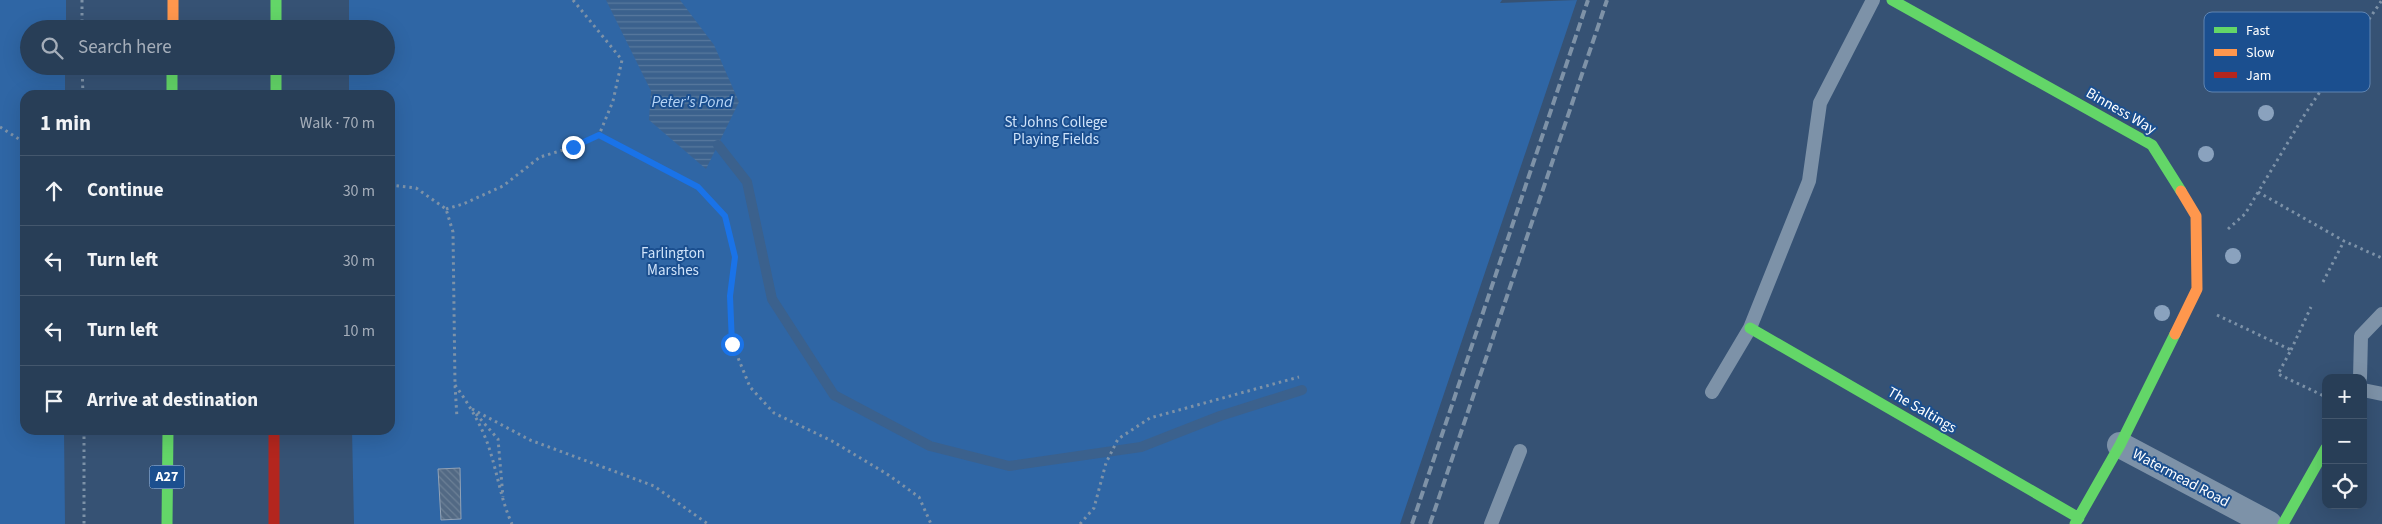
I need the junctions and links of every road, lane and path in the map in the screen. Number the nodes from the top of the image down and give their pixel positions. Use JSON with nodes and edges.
{"nodes":[{"id":1,"x":82,"y":0,"type":"edge"},
{"id":2,"x":173,"y":0,"type":"edge"},
{"id":3,"x":276,"y":0,"type":"edge"},
{"id":4,"x":573,"y":0,"type":"edge"},
{"id":5,"x":1873,"y":0,"type":"edge"},
{"id":6,"x":1892,"y":0,"type":"edge"},
{"id":7,"x":2382,"y":0,"type":"edge"},
{"id":8,"x":2370,"y":18,"type":"edge"},
{"id":9,"x":82,"y":20,"type":"edge"},
{"id":10,"x":173,"y":20,"type":"edge"},
{"id":11,"x":276,"y":20,"type":"edge"},
{"id":12,"x":82,"y":75,"type":"edge"},
{"id":13,"x":172,"y":75,"type":"edge"},
{"id":14,"x":276,"y":75,"type":"edge"},
{"id":15,"x":83,"y":90,"type":"edge"},
{"id":16,"x":172,"y":90,"type":"edge"},
{"id":17,"x":276,"y":90,"type":"edge"},
{"id":18,"x":2320,"y":92,"type":"edge"},
{"id":19,"x":0,"y":127,"type":"edge"},
{"id":20,"x":599,"y":135,"type":"junction"},
{"id":21,"x":20,"y":140,"type":"edge"},
{"id":22,"x":395,"y":186,"type":"edge"},
{"id":23,"x":2258,"y":192,"type":"junction"},
{"id":24,"x":446,"y":208,"type":"junction"},
{"id":25,"x":2344,"y":241,"type":"junction"},
{"id":26,"x":2196,"y":255,"type":"junction"},
{"id":27,"x":2382,"y":258,"type":"edge"},
{"id":28,"x":2323,"y":282,"type":"dead end"},
{"id":29,"x":2189,"y":302,"type":"junction"},
{"id":30,"x":2312,"y":308,"type":"dead end"},
{"id":31,"x":2382,"y":314,"type":"edge"},
{"id":32,"x":1750,"y":328,"type":"junction"},
{"id":33,"x":2291,"y":350,"type":"junction"},
{"id":34,"x":2360,"y":374,"type":"edge"},
{"id":35,"x":1299,"y":377,"type":"dead end"},
{"id":36,"x":455,"y":385,"type":"junction"},
{"id":37,"x":2367,"y":391,"type":"edge"},
{"id":38,"x":1712,"y":392,"type":"dead end"},
{"id":39,"x":2382,"y":394,"type":"edge"},
{"id":40,"x":2322,"y":395,"type":"edge"},
{"id":41,"x":472,"y":409,"type":"junction"},
{"id":42,"x":457,"y":418,"type":"dead end"},
{"id":43,"x":84,"y":435,"type":"edge"},
{"id":44,"x":168,"y":435,"type":"edge"},
{"id":45,"x":274,"y":435,"type":"edge"},
{"id":46,"x":2120,"y":445,"type":"junction"},
{"id":47,"x":1520,"y":451,"type":"dead end"},
{"id":48,"x":2322,"y":455,"type":"edge"},
{"id":49,"x":504,"y":507,"type":"junction"},
{"id":50,"x":2077,"y":521,"type":"edge"},
{"id":51,"x":84,"y":524,"type":"edge"},
{"id":52,"x":166,"y":524,"type":"edge"},
{"id":53,"x":274,"y":524,"type":"edge"},
{"id":54,"x":512,"y":524,"type":"edge"},
{"id":55,"x":708,"y":524,"type":"edge"},
{"id":56,"x":931,"y":524,"type":"edge"},
{"id":57,"x":1080,"y":524,"type":"edge"},
{"id":58,"x":1491,"y":524,"type":"edge"},
{"id":59,"x":2269,"y":524,"type":"edge"},
{"id":60,"x":2283,"y":524,"type":"edge"}],
"edges":[{"from":1,"to":9,"type":"path"},
{"from":2,"to":10,"type":"main road"},
{"from":3,"to":11,"type":"main road"},
{"from":4,"to":20,"type":"path"},
{"from":5,"to":32,"type":"lane"},
{"from":6,"to":26,"type":"main road","name":"Binness Way"},
{"from":7,"to":8,"type":"path"},
{"from":12,"to":15,"type":"path"},
{"from":13,"to":16,"type":"main road"},
{"from":14,"to":17,"type":"main road"},
{"from":18,"to":23,"type":"path"},
{"from":19,"to":21,"type":"path"},
{"from":20,"to":24,"type":"path"},
{"from":20,"to":56,"type":"path"},
{"from":22,"to":24,"type":"path"},
{"from":23,"to":25,"type":"path"},
{"from":23,"to":26,"type":"path"},
{"from":24,"to":36,"type":"path"},
{"from":25,"to":27,"type":"path"},
{"from":25,"to":28,"type":"path"},
{"from":26,"to":29,"type":"main road","name":"Binness Way"},
{"from":29,"to":33,"type":"path"},
{"from":29,"to":46,"type":"main road","name":"Binness Way"},
{"from":30,"to":33,"type":"path"},
{"from":31,"to":34,"type":"lane"},
{"from":32,"to":38,"type":"lane"},
{"from":32,"to":50,"type":"main road","name":"The Saltings"},
{"from":33,"to":40,"type":"path"},
{"from":35,"to":57,"type":"path"},
{"from":36,"to":41,"type":"path"},
{"from":36,"to":42,"type":"path"},
{"from":37,"to":39,"type":"lane"},
{"from":41,"to":49,"type":"path"},
{"from":41,"to":49,"type":"path"},
{"from":41,"to":55,"type":"path"},
{"from":43,"to":51,"type":"path"},
{"from":44,"to":52,"type":"main road","number":"A27"},
{"from":45,"to":53,"type":"main road"},
{"from":46,"to":50,"type":"main road","name":"Binness Way"},
{"from":46,"to":59,"type":"street","name":"Watermead Road"},
{"from":47,"to":58,"type":"lane"},
{"from":48,"to":60,"type":"main road"},
{"from":49,"to":54,"type":"path"}]}
